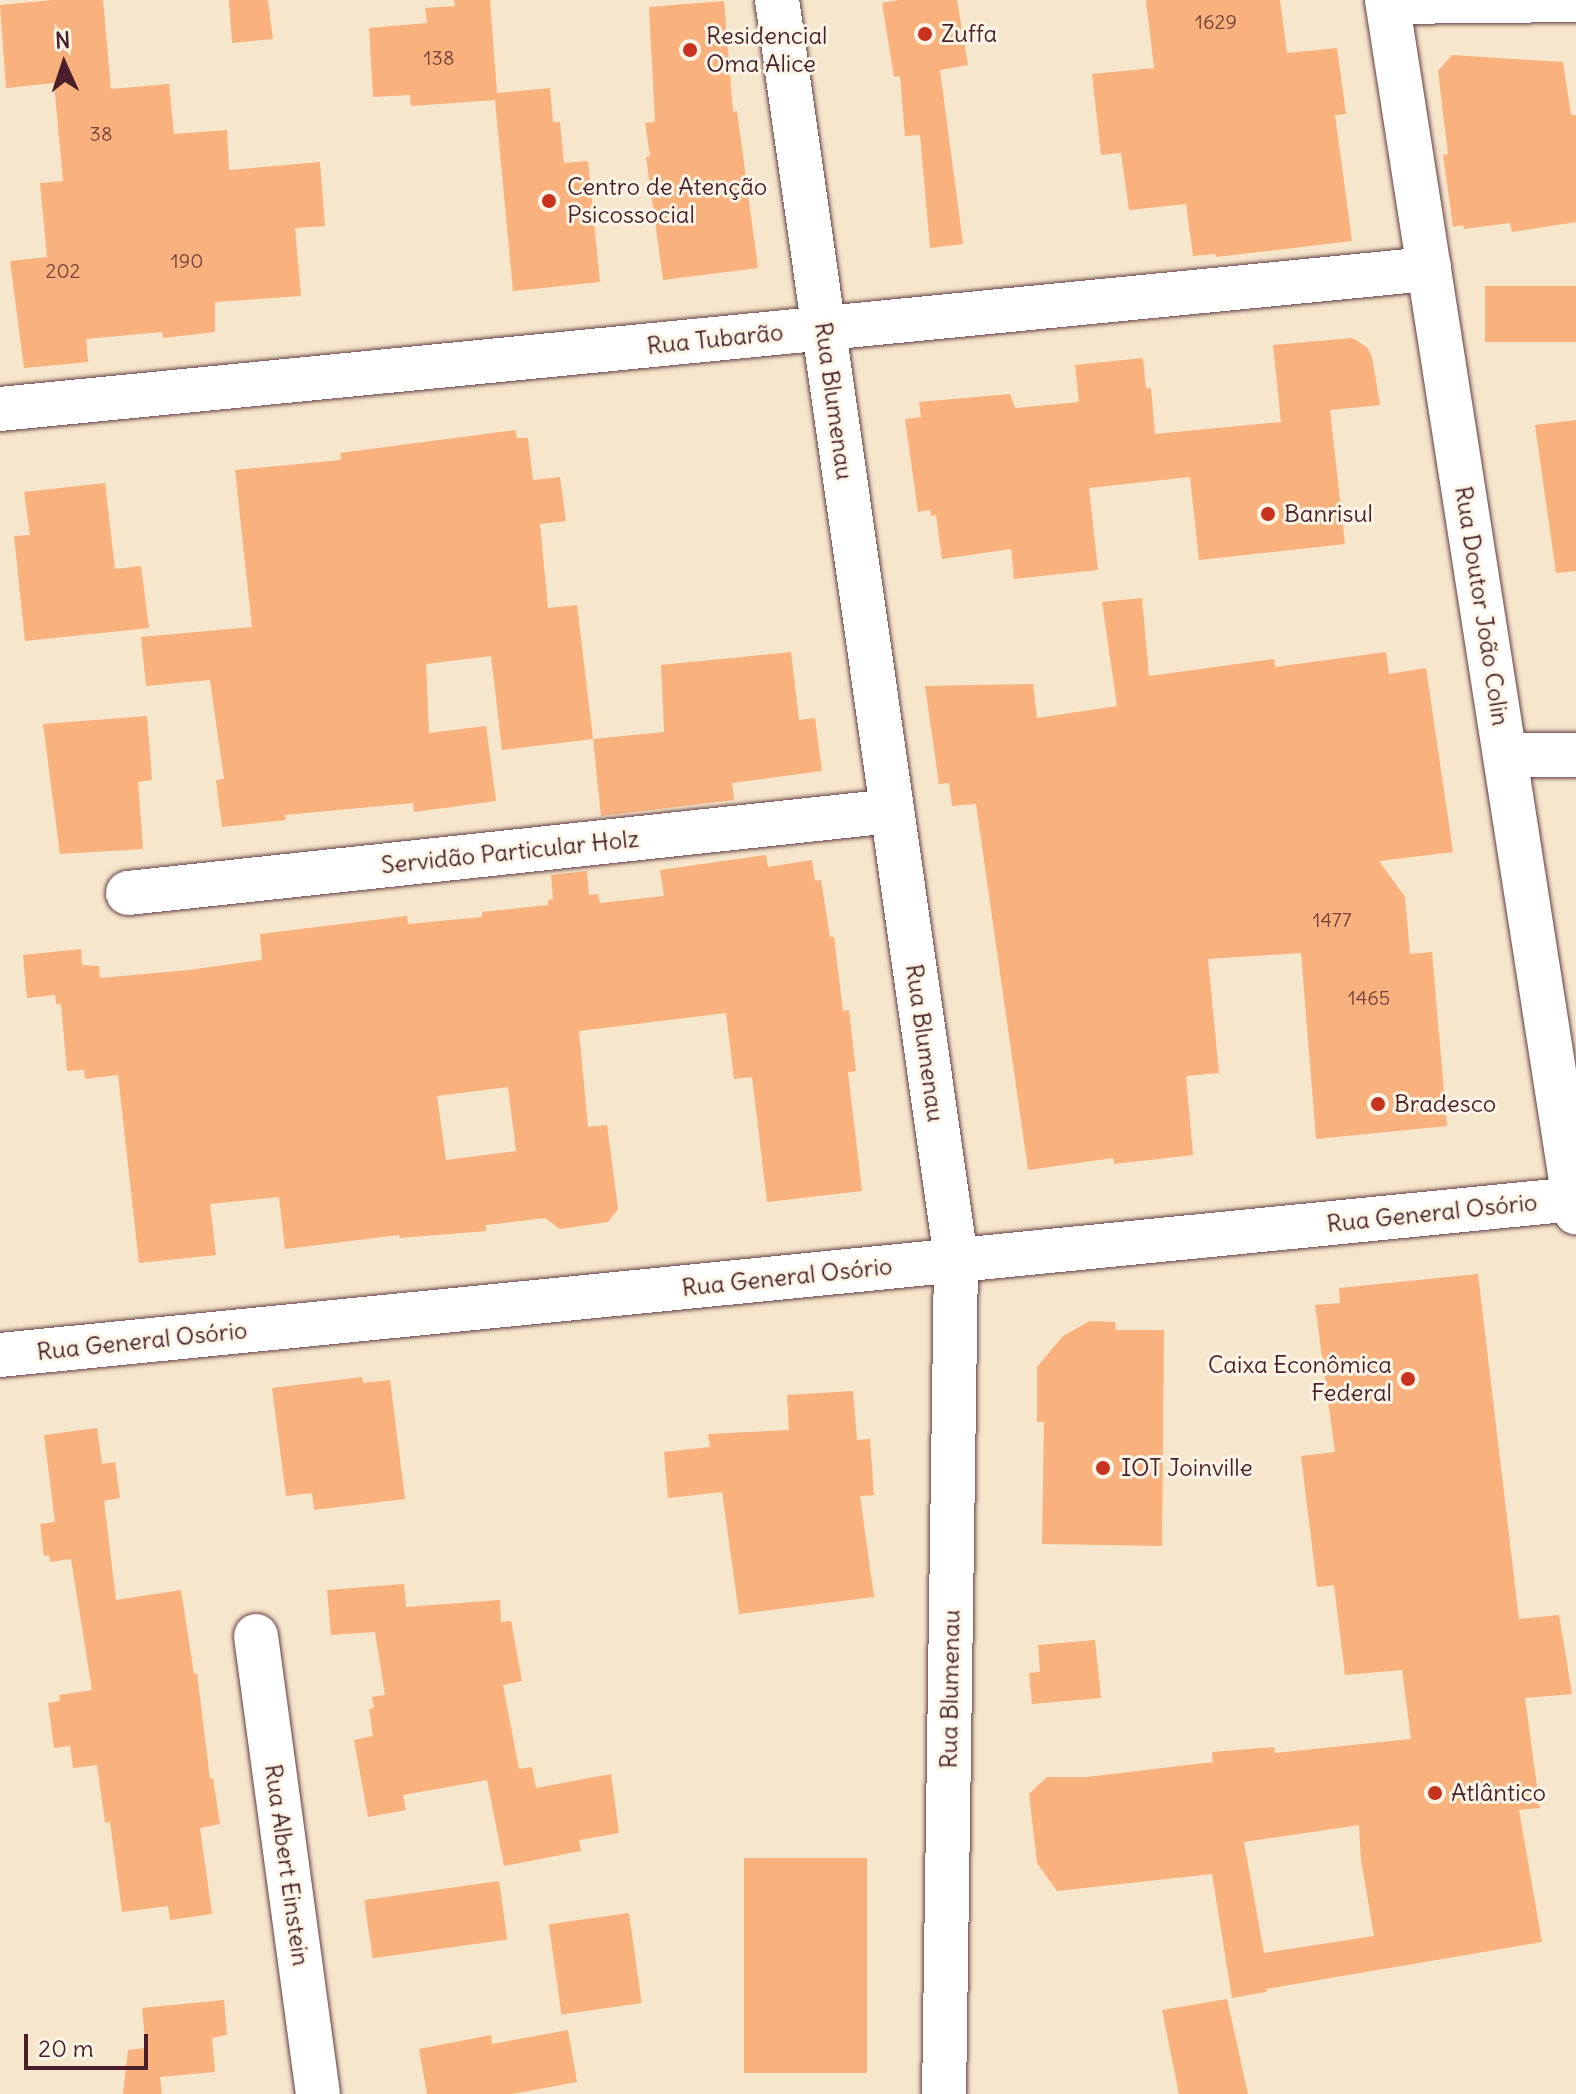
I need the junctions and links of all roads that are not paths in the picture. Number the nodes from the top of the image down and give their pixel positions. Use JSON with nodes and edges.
{"nodes":[{"id":1,"x":777,"y":0,"type":"edge"},
{"id":2,"x":1576,"y":0,"type":"edge"},
{"id":3,"x":1387,"y":1,"type":"edge"},
{"id":4,"x":1429,"y":269,"type":"junction"},
{"id":5,"x":823,"y":328,"type":"junction"},
{"id":6,"x":0,"y":409,"type":"edge"},
{"id":7,"x":1505,"y":755,"type":"junction"},
{"id":8,"x":1576,"y":755,"type":"edge"},
{"id":9,"x":892,"y":811,"type":"junction"},
{"id":10,"x":128,"y":893,"type":"dead end"},
{"id":11,"x":1575,"y":1205,"type":"edge"},
{"id":12,"x":956,"y":1260,"type":"junction"},
{"id":13,"x":0,"y":1355,"type":"edge"},
{"id":14,"x":256,"y":1636,"type":"dead end"},
{"id":15,"x":318,"y":2094,"type":"edge"},
{"id":16,"x":944,"y":2094,"type":"edge"}],
"edges":[{"from":1,"to":5,"type":"street","name":"Rua Blumenau"},
{"from":2,"to":3,"type":"street"},
{"from":3,"to":4,"type":"street","name":"Rua Doutor João Colin"},
{"from":4,"to":5,"type":"street","name":"Rua Tubarão"},
{"from":4,"to":7,"type":"street","name":"Rua Doutor João Colin"},
{"from":5,"to":6,"type":"street","name":"Rua Tubarão"},
{"from":5,"to":9,"type":"street","name":"Rua Blumenau"},
{"from":7,"to":8,"type":"street"},
{"from":7,"to":11,"type":"street","name":"Rua Doutor João Colin"},
{"from":9,"to":10,"type":"street","name":"Servidão Particular Holz"},
{"from":9,"to":12,"type":"street","name":"Rua Blumenau"},
{"from":11,"to":12,"type":"street","name":"Rua General Osório"},
{"from":12,"to":13,"type":"street","name":"Rua General Osório"},
{"from":12,"to":16,"type":"street","name":"Rua Blumenau"},
{"from":14,"to":15,"type":"street","name":"Rua Albert Einstein"}]}
